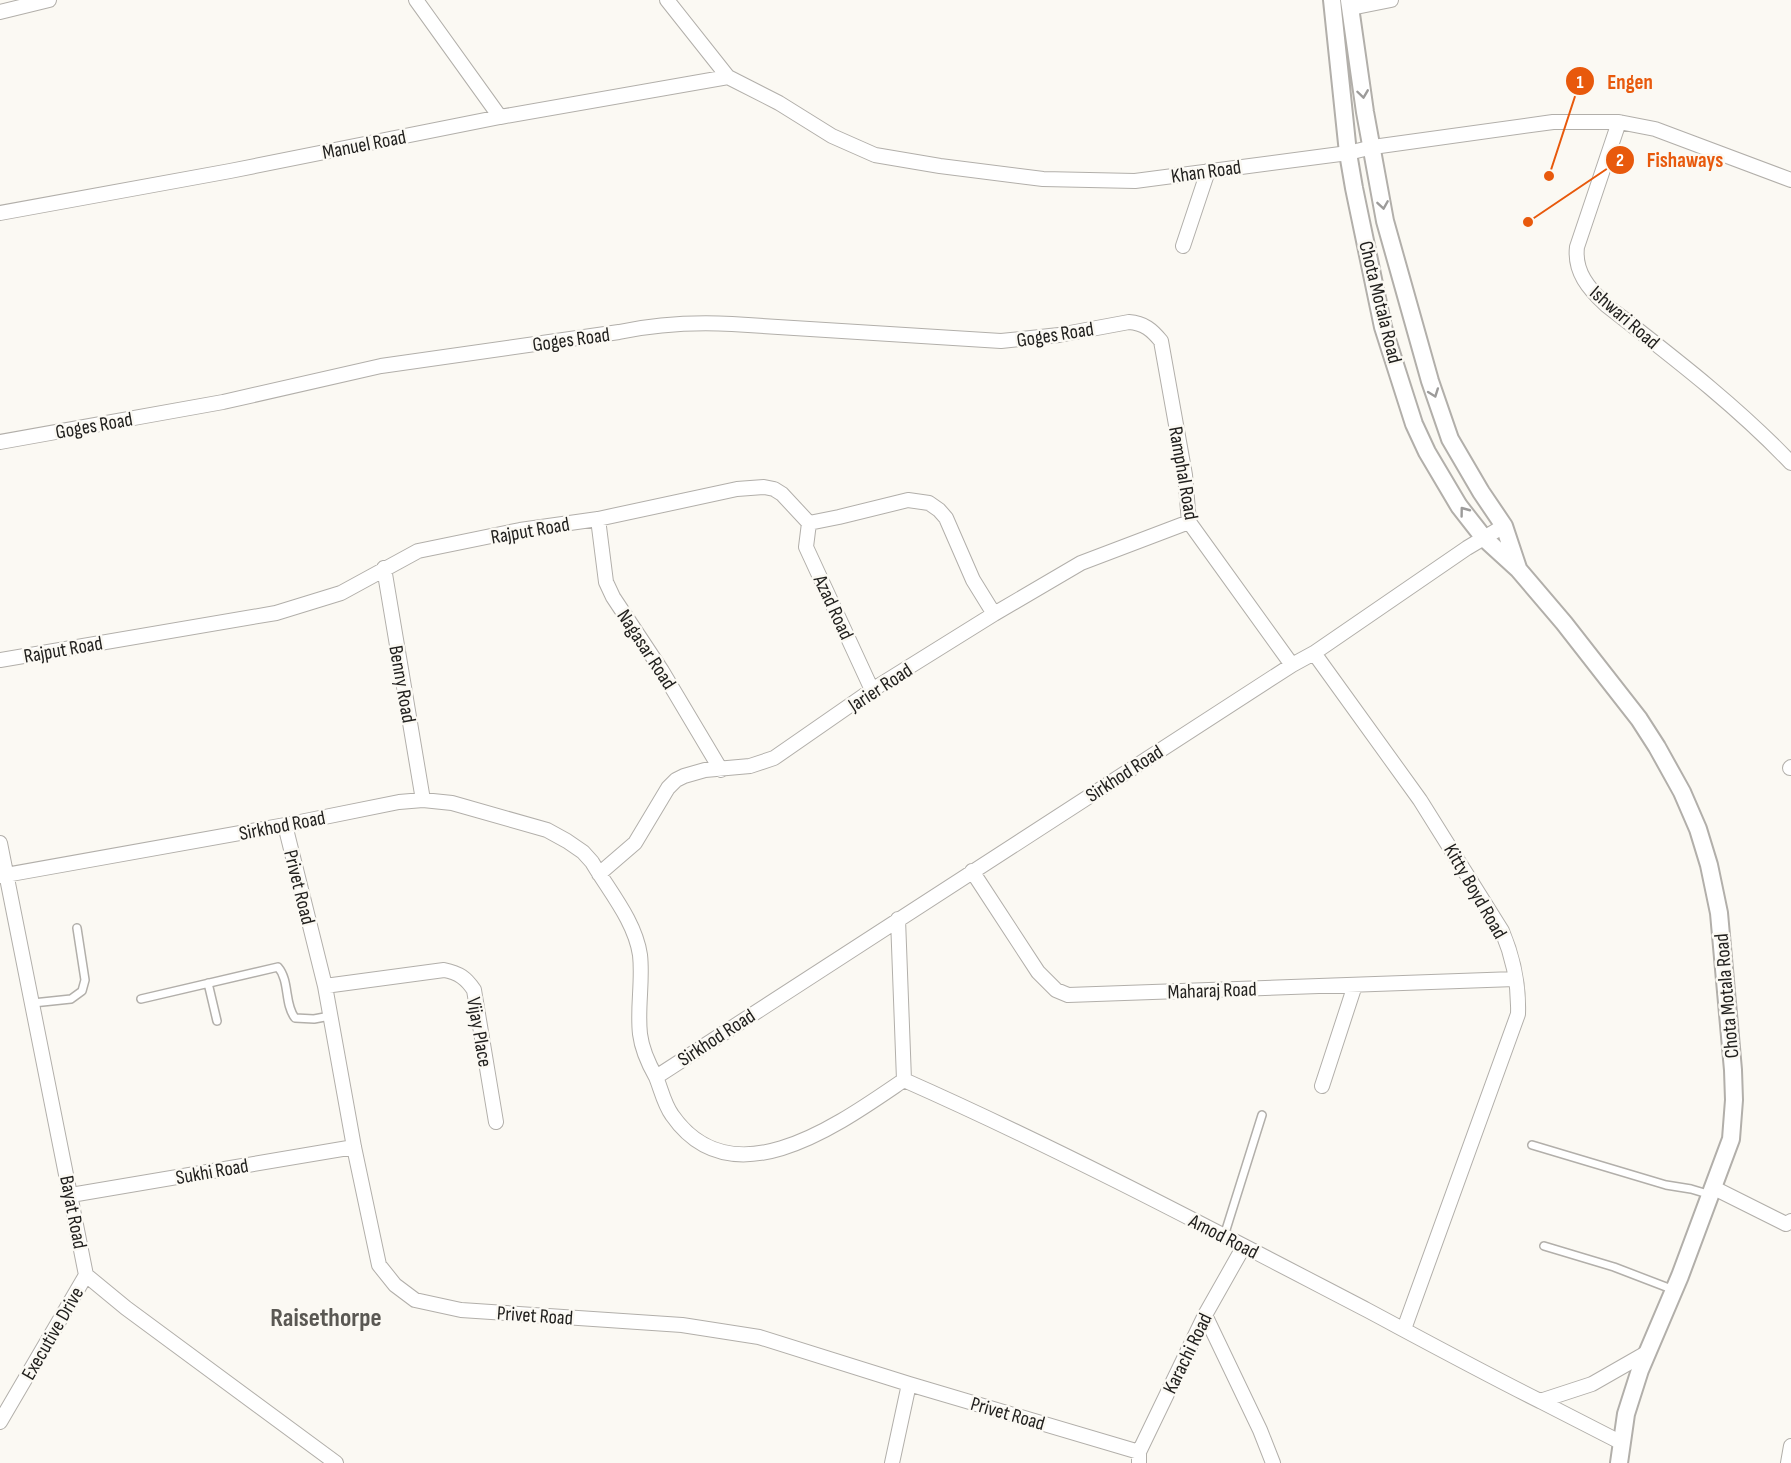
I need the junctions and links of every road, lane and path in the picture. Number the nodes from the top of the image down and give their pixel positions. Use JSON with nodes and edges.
{"nodes":[{"id":1,"x":49,"y":0,"type":"edge"},
{"id":2,"x":416,"y":0,"type":"edge"},
{"id":3,"x":667,"y":0,"type":"edge"},
{"id":4,"x":1332,"y":0,"type":"edge"},
{"id":5,"x":1391,"y":0,"type":"edge"},
{"id":6,"x":1350,"y":4,"type":"edge"},
{"id":7,"x":0,"y":12,"type":"edge"},
{"id":8,"x":728,"y":77,"type":"junction"},
{"id":9,"x":500,"y":117,"type":"junction"},
{"id":10,"x":1619,"y":122,"type":"junction"},
{"id":11,"x":1373,"y":147,"type":"junction"},
{"id":12,"x":1348,"y":153,"type":"junction"},
{"id":13,"x":1208,"y":171,"type":"junction"},
{"id":14,"x":1791,"y":181,"type":"edge"},
{"id":15,"x":0,"y":213,"type":"edge"},
{"id":16,"x":1183,"y":246,"type":"dead end"},
{"id":17,"x":1148,"y":327,"type":"joint"},
{"id":18,"x":0,"y":442,"type":"edge"},
{"id":19,"x":1791,"y":463,"type":"edge"},
{"id":20,"x":598,"y":519,"type":"junction"},
{"id":21,"x":1189,"y":522,"type":"junction"},
{"id":22,"x":809,"y":523,"type":"junction"},
{"id":23,"x":1504,"y":526,"type":"junction"},
{"id":24,"x":1484,"y":538,"type":"junction"},
{"id":25,"x":384,"y":568,"type":"junction"},
{"id":26,"x":1518,"y":569,"type":"junction"},
{"id":27,"x":994,"y":614,"type":"junction"},
{"id":28,"x":1314,"y":653,"type":"junction"},
{"id":29,"x":0,"y":660,"type":"edge"},
{"id":30,"x":1293,"y":665,"type":"junction"},
{"id":31,"x":872,"y":690,"type":"junction"},
{"id":32,"x":721,"y":770,"type":"junction"},
{"id":33,"x":423,"y":800,"type":"junction"},
{"id":34,"x":285,"y":825,"type":"junction"},
{"id":35,"x":0,"y":843,"type":"edge"},
{"id":36,"x":972,"y":871,"type":"junction"},
{"id":37,"x":599,"y":874,"type":"junction"},
{"id":38,"x":3,"y":875,"type":"edge"},
{"id":39,"x":898,"y":919,"type":"junction"},
{"id":40,"x":77,"y":928,"type":"dead end"},
{"id":41,"x":1515,"y":979,"type":"junction"},
{"id":42,"x":208,"y":983,"type":"junction"},
{"id":43,"x":1355,"y":985,"type":"junction"},
{"id":44,"x":325,"y":986,"type":"junction"},
{"id":45,"x":141,"y":999,"type":"dead end"},
{"id":46,"x":33,"y":1003,"type":"junction"},
{"id":47,"x":330,"y":1016,"type":"junction"},
{"id":48,"x":217,"y":1021,"type":"dead end"},
{"id":49,"x":656,"y":1077,"type":"junction"},
{"id":50,"x":904,"y":1080,"type":"junction"},
{"id":51,"x":1322,"y":1086,"type":"dead end"},
{"id":52,"x":1262,"y":1114,"type":"dead end"},
{"id":53,"x":496,"y":1122,"type":"dead end"},
{"id":54,"x":1532,"y":1145,"type":"dead end"},
{"id":55,"x":354,"y":1147,"type":"junction"},
{"id":56,"x":1712,"y":1192,"type":"junction"},
{"id":57,"x":71,"y":1195,"type":"junction"},
{"id":58,"x":1789,"y":1222,"type":"edge"},
{"id":59,"x":1224,"y":1236,"type":"junction"},
{"id":60,"x":1791,"y":1238,"type":"edge"},
{"id":61,"x":1244,"y":1246,"type":"junction"},
{"id":62,"x":1544,"y":1246,"type":"dead end"},
{"id":63,"x":86,"y":1275,"type":"junction"},
{"id":64,"x":1674,"y":1290,"type":"junction"},
{"id":65,"x":1205,"y":1315,"type":"junction"},
{"id":66,"x":1404,"y":1329,"type":"junction"},
{"id":67,"x":1648,"y":1352,"type":"junction"},
{"id":68,"x":909,"y":1384,"type":"junction"},
{"id":69,"x":1540,"y":1401,"type":"junction"},
{"id":70,"x":0,"y":1422,"type":"edge"},
{"id":71,"x":1622,"y":1443,"type":"junction"},
{"id":72,"x":1791,"y":1446,"type":"edge"},
{"id":73,"x":1139,"y":1457,"type":"edge"},
{"id":74,"x":336,"y":1463,"type":"edge"},
{"id":75,"x":892,"y":1463,"type":"edge"},
{"id":76,"x":1273,"y":1463,"type":"edge"},
{"id":77,"x":1619,"y":1463,"type":"edge"},
{"id":78,"x":1788,"y":1463,"type":"edge"}],
"edges":[{"from":1,"to":7,"type":"street"},
{"from":2,"to":9,"type":"street"},
{"from":3,"to":8,"type":"street","name":"Khan Road"},
{"from":4,"to":12,"type":"street","name":"Chota Motala Road"},
{"from":5,"to":6,"type":"street"},
{"from":6,"to":11,"type":"street","name":"Chota Motala Road","one_way":true},
{"from":8,"to":9,"type":"street","name":"Manuel Road"},
{"from":8,"to":13,"type":"street","name":"Khan Road"},
{"from":9,"to":15,"type":"street","name":"Manuel Road"},
{"from":10,"to":11,"type":"street","name":"Khan Road"},
{"from":10,"to":14,"type":"street","name":"Khan Road"},
{"from":10,"to":19,"type":"street","name":"Ishwari Road"},
{"from":11,"to":12,"type":"street","name":"Khan Road"},
{"from":11,"to":23,"type":"street","name":"Chota Motala Road","one_way":true},
{"from":12,"to":13,"type":"street","name":"Khan Road"},
{"from":24,"to":12,"type":"street","name":"Chota Motala Road","one_way":true},
{"from":13,"to":16,"type":"street"},
{"from":17,"to":18,"type":"street","name":"Goges Road"},
{"from":17,"to":21,"type":"street","name":"Ramphal Road"},
{"from":20,"to":22,"type":"street","name":"Rajput Road"},
{"from":20,"to":25,"type":"street","name":"Rajput Road"},
{"from":20,"to":32,"type":"street","name":"Nagasar Road"},
{"from":21,"to":27,"type":"street","name":"Jarier Road"},
{"from":21,"to":30,"type":"street","name":"Ramphal Road"},
{"from":22,"to":27,"type":"street"},
{"from":22,"to":31,"type":"street","name":"Azad Road"},
{"from":23,"to":24,"type":"street","name":"Sirkhod Road"},
{"from":23,"to":26,"type":"street","name":"Chota Motala Road"},
{"from":24,"to":26,"type":"street","name":"Chota Motala Road"},
{"from":24,"to":28,"type":"street","name":"Sirkhod Road"},
{"from":25,"to":29,"type":"street","name":"Rajput Road"},
{"from":25,"to":33,"type":"street","name":"Benny Road"},
{"from":26,"to":56,"type":"street","name":"Chota Motala Road"},
{"from":27,"to":31,"type":"street","name":"Jarier Road"},
{"from":28,"to":30,"type":"street","name":"Sirkhod Road"},
{"from":28,"to":41,"type":"street","name":"Kitty Boyd Road"},
{"from":30,"to":36,"type":"street","name":"Sirkhod Road"},
{"from":31,"to":32,"type":"street","name":"Jarier Road"},
{"from":32,"to":37,"type":"street","name":"Jarier Road"},
{"from":33,"to":34,"type":"street","name":"Sirkhod Road"},
{"from":33,"to":37,"type":"street","name":"Sirkhod Road"},
{"from":34,"to":38,"type":"street","name":"Sirkhod Road"},
{"from":34,"to":44,"type":"street","name":"Privet Road"},
{"from":35,"to":38,"type":"street","name":"Bayat Road"},
{"from":36,"to":39,"type":"street","name":"Sirkhod Road"},
{"from":36,"to":43,"type":"street","name":"Maharaj Road"},
{"from":37,"to":49,"type":"street","name":"Sirkhod Road"},
{"from":38,"to":46,"type":"street","name":"Bayat Road"},
{"from":39,"to":49,"type":"street","name":"Sirkhod Road"},
{"from":39,"to":50,"type":"street"},
{"from":40,"to":46,"type":"lane"},
{"from":41,"to":43,"type":"street","name":"Maharaj Road"},
{"from":41,"to":66,"type":"street","name":"Kitty Boyd Road"},
{"from":42,"to":45,"type":"lane"},
{"from":42,"to":47,"type":"lane"},
{"from":42,"to":48,"type":"lane"},
{"from":43,"to":51,"type":"street"},
{"from":44,"to":47,"type":"street","name":"Privet Road"},
{"from":44,"to":53,"type":"street","name":"Vijay Place"},
{"from":46,"to":57,"type":"street","name":"Bayat Road"},
{"from":47,"to":55,"type":"street","name":"Privet Road"},
{"from":49,"to":50,"type":"street"},
{"from":50,"to":59,"type":"street","name":"Amod Road"},
{"from":52,"to":59,"type":"lane"},
{"from":54,"to":56,"type":"lane"},
{"from":55,"to":57,"type":"street","name":"Sukhi Road"},
{"from":55,"to":68,"type":"street","name":"Privet Road"},
{"from":56,"to":58,"type":"street"},
{"from":56,"to":64,"type":"street","name":"Chota Motala Road"},
{"from":57,"to":63,"type":"street","name":"Bayat Road"},
{"from":58,"to":60,"type":"street"},
{"from":59,"to":61,"type":"street","name":"Amod Road"},
{"from":61,"to":65,"type":"street","name":"Karachi Road"},
{"from":61,"to":66,"type":"street","name":"Amod Road"},
{"from":62,"to":64,"type":"lane"},
{"from":63,"to":70,"type":"street","name":"Executive Drive"},
{"from":63,"to":74,"type":"street","name":"Bayat Road"},
{"from":64,"to":67,"type":"street","name":"Chota Motala Road"},
{"from":65,"to":73,"type":"street","name":"Karachi Road"},
{"from":65,"to":76,"type":"street"},
{"from":66,"to":69,"type":"street","name":"Amod Road"},
{"from":67,"to":69,"type":"street"},
{"from":67,"to":71,"type":"street","name":"Chota Motala Road"},
{"from":68,"to":73,"type":"street","name":"Privet Road"},
{"from":68,"to":75,"type":"street"},
{"from":69,"to":71,"type":"street","name":"Amod Road"},
{"from":71,"to":77,"type":"street","name":"Chota Motala Road"},
{"from":72,"to":78,"type":"street"}]}
